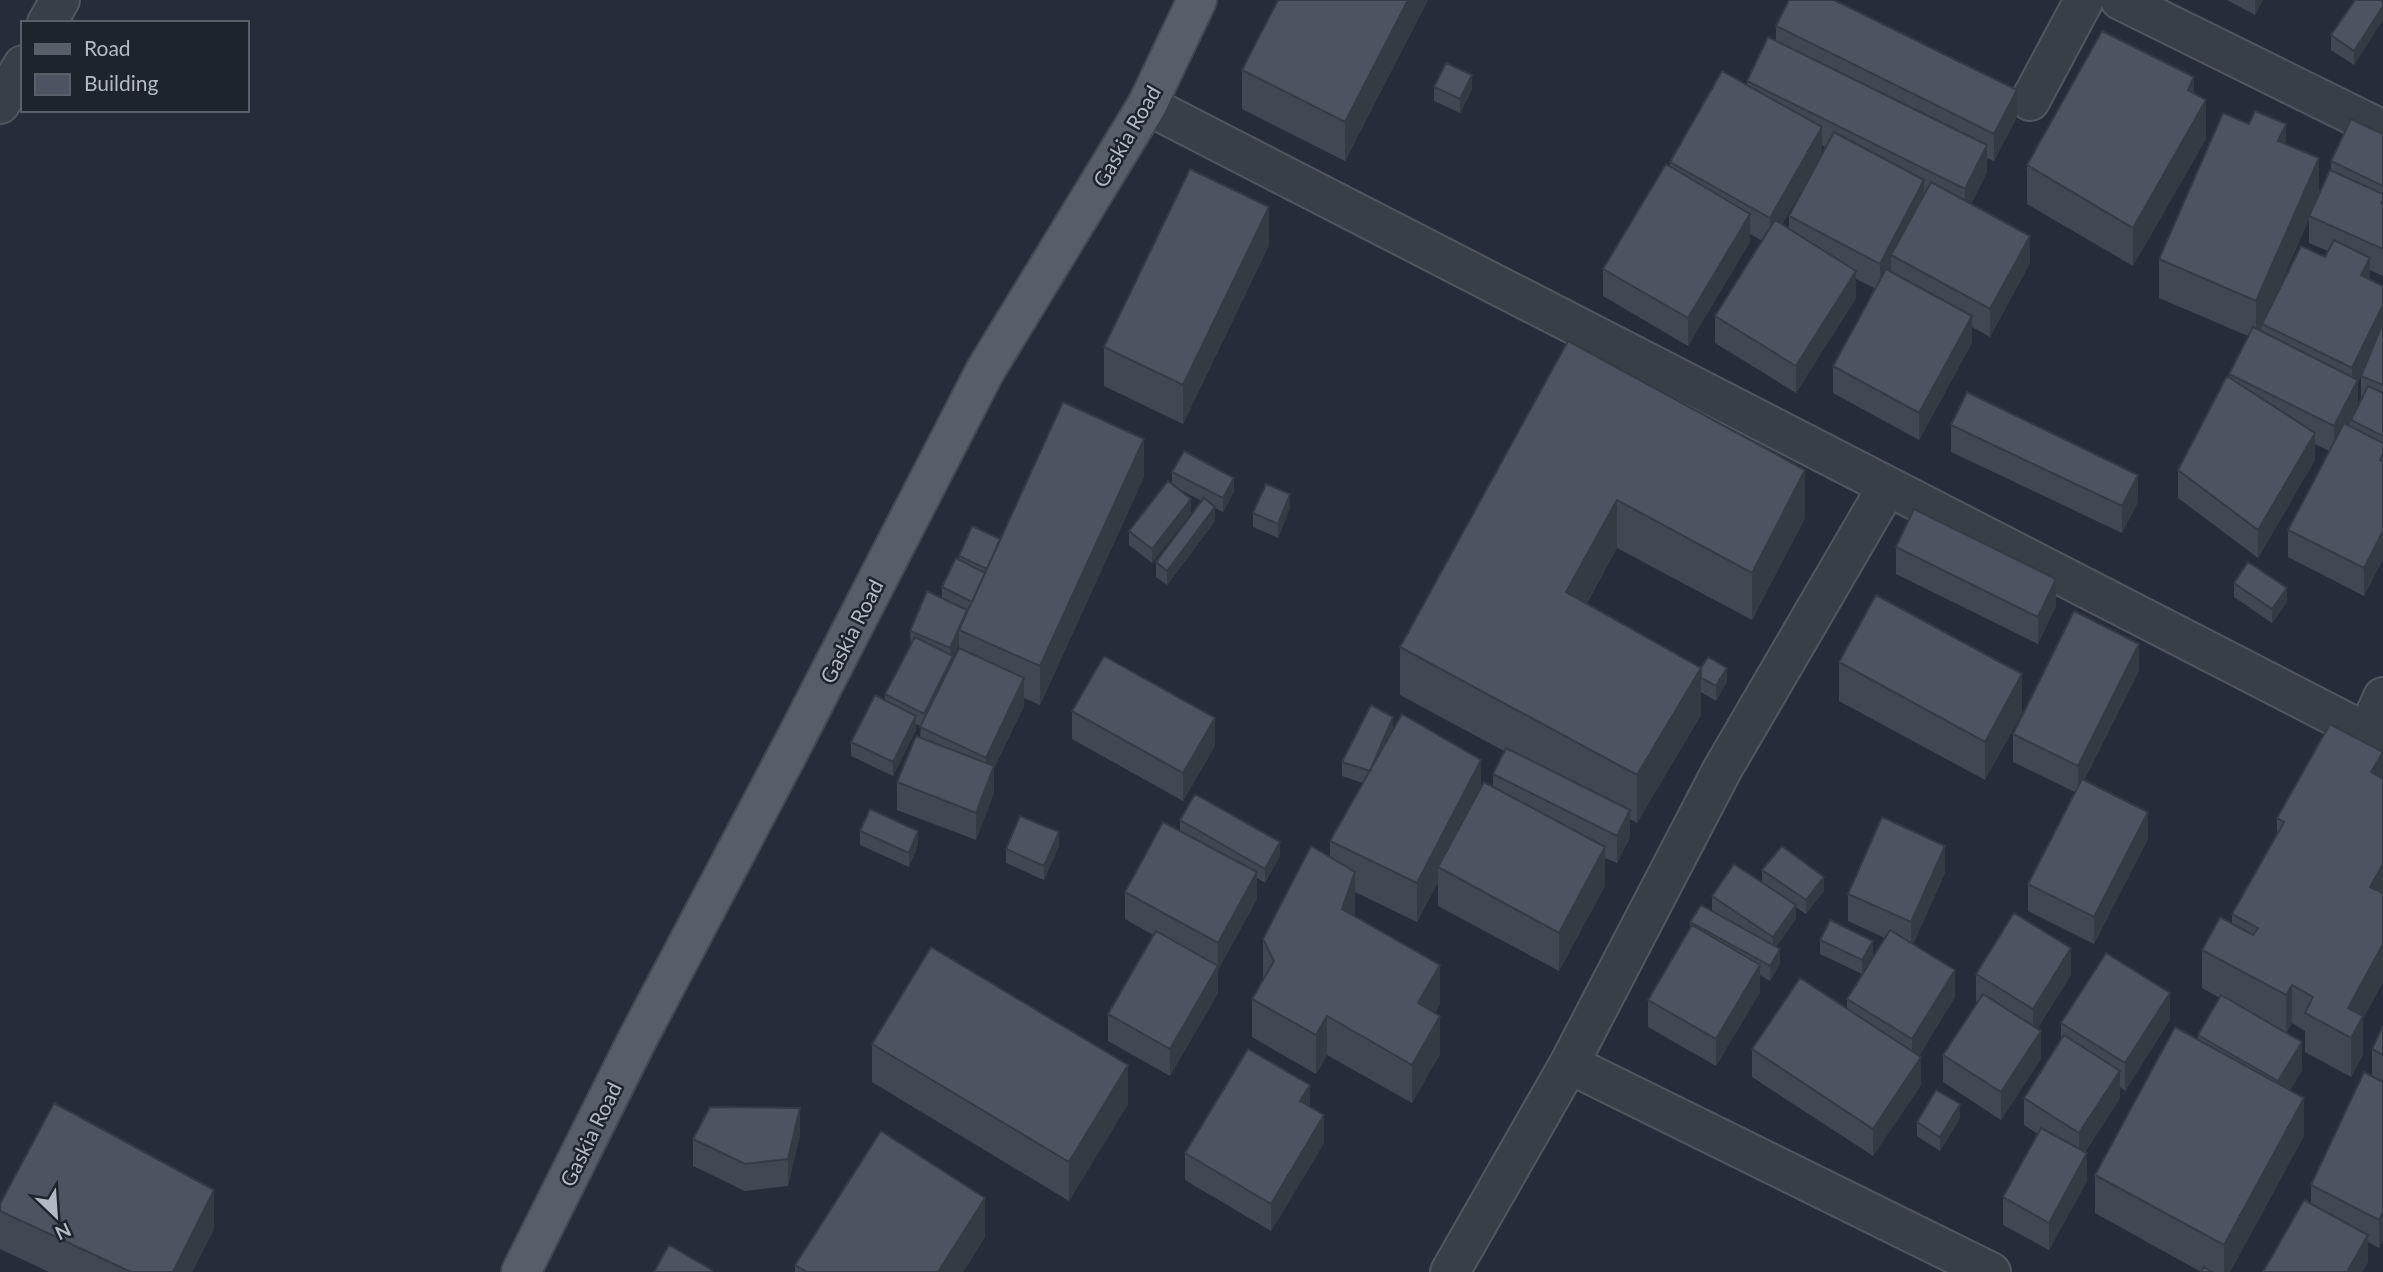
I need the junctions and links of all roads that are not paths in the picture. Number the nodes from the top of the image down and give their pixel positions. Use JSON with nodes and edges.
{"nodes":[{"id":1,"x":60,"y":0,"type":"edge"},
{"id":2,"x":1197,"y":0,"type":"edge"},
{"id":3,"x":2084,"y":0,"type":"edge"},
{"id":4,"x":2120,"y":0,"type":"edge"},
{"id":5,"x":48,"y":21,"type":"edge"},
{"id":6,"x":21,"y":68,"type":"edge"},
{"id":7,"x":2030,"y":101,"type":"dead end"},
{"id":8,"x":0,"y":104,"type":"edge"},
{"id":9,"x":1147,"y":105,"type":"junction"},
{"id":10,"x":2383,"y":130,"type":"edge"},
{"id":11,"x":1887,"y":487,"type":"junction"},
{"id":12,"x":2383,"y":697,"type":"edge"},
{"id":13,"x":2375,"y":737,"type":"edge"},
{"id":14,"x":1569,"y":1064,"type":"junction"},
{"id":15,"x":522,"y":1272,"type":"edge"},
{"id":16,"x":1450,"y":1272,"type":"edge"},
{"id":17,"x":1991,"y":1272,"type":"edge"}],
"edges":[{"from":1,"to":5,"type":"street"},
{"from":2,"to":9,"type":"main road","name":"Gaskia Road"},
{"from":3,"to":7,"type":"street"},
{"from":4,"to":10,"type":"street"},
{"from":6,"to":8,"type":"street"},
{"from":9,"to":11,"type":"street"},
{"from":9,"to":15,"type":"main road","name":"Gaskia Road"},
{"from":11,"to":13,"type":"street"},
{"from":11,"to":14,"type":"street"},
{"from":12,"to":13,"type":"street"},
{"from":14,"to":16,"type":"street"},
{"from":14,"to":17,"type":"street"}]}
